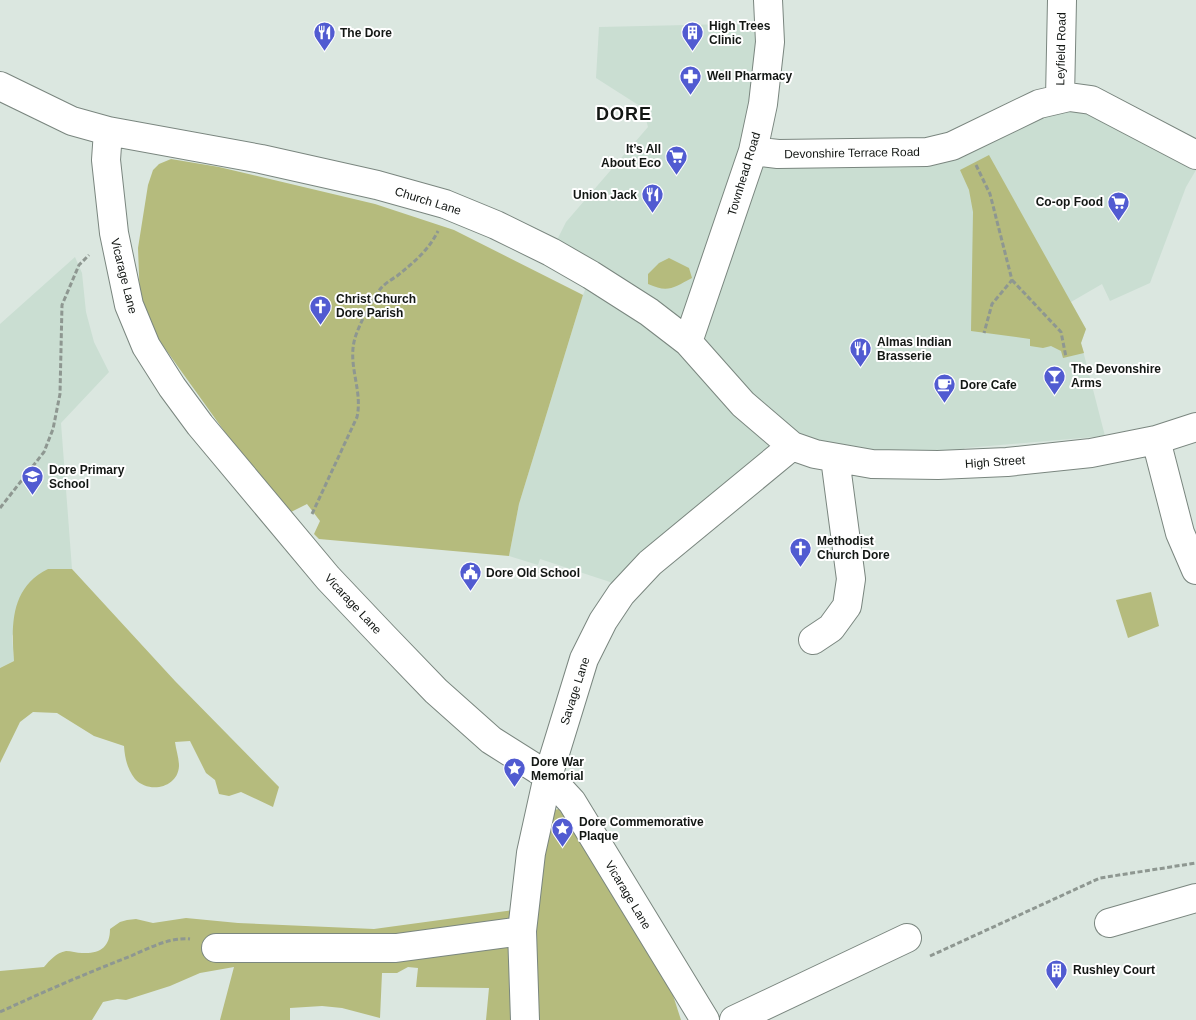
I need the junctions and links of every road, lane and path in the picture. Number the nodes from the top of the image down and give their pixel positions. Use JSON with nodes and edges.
{"nodes":[{"id":1,"x":768,"y":0,"type":"edge"},
{"id":2,"x":1062,"y":0,"type":"edge"},
{"id":3,"x":0,"y":86,"type":"edge"},
{"id":4,"x":1060,"y":98,"type":"junction"},
{"id":5,"x":108,"y":131,"type":"junction"},
{"id":6,"x":754,"y":151,"type":"junction"},
{"id":7,"x":1196,"y":155,"type":"edge"},
{"id":8,"x":975,"y":162,"type":"dead end"},
{"id":9,"x":445,"y":204,"type":"junction"},
{"id":10,"x":114,"y":233,"type":"junction"},
{"id":11,"x":1012,"y":280,"type":"junction"},
{"id":12,"x":984,"y":333,"type":"dead end"},
{"id":13,"x":688,"y":342,"type":"junction"},
{"id":14,"x":1066,"y":357,"type":"dead end"},
{"id":15,"x":1196,"y":427,"type":"edge"},
{"id":16,"x":1156,"y":440,"type":"junction"},
{"id":17,"x":792,"y":446,"type":"junction"},
{"id":18,"x":835,"y":458,"type":"junction"},
{"id":19,"x":0,"y":508,"type":"edge"},
{"id":20,"x":290,"y":532,"type":"junction"},
{"id":21,"x":1196,"y":570,"type":"edge"},
{"id":22,"x":812,"y":640,"type":"dead end"},
{"id":23,"x":548,"y":776,"type":"junction"},
{"id":24,"x":1196,"y":863,"type":"edge"},
{"id":25,"x":1196,"y":898,"type":"edge"},
{"id":26,"x":1110,"y":923,"type":"dead end"},
{"id":27,"x":522,"y":931,"type":"junction"},
{"id":28,"x":907,"y":938,"type":"dead end"},
{"id":29,"x":216,"y":948,"type":"joint"},
{"id":30,"x":923,"y":959,"type":"dead end"},
{"id":31,"x":0,"y":1012,"type":"edge"},
{"id":32,"x":525,"y":1020,"type":"edge"},
{"id":33,"x":705,"y":1020,"type":"edge"},
{"id":34,"x":734,"y":1020,"type":"edge"}],
"edges":[{"from":1,"to":6,"type":"street","name":"Townhead Road"},
{"from":2,"to":4,"type":"street","name":"Leyfield Road"},
{"from":3,"to":5,"type":"street","name":"Church Lane"},
{"from":4,"to":6,"type":"street","name":"Devonshire Terrace Road"},
{"from":4,"to":7,"type":"street","name":"Devonshire Terrace Road"},
{"from":5,"to":9,"type":"street","name":"Church Lane"},
{"from":5,"to":10,"type":"street","name":"Vicarage Lane"},
{"from":6,"to":13,"type":"street","name":"Townhead Road"},
{"from":8,"to":11,"type":"path"},
{"from":9,"to":13,"type":"street","name":"Church Lane"},
{"from":9,"to":20,"type":"path"},
{"from":10,"to":19,"type":"path"},
{"from":10,"to":20,"type":"street","name":"Vicarage Lane"},
{"from":11,"to":12,"type":"path"},
{"from":11,"to":14,"type":"path"},
{"from":13,"to":17,"type":"street","name":"Church Lane"},
{"from":15,"to":16,"type":"street","name":"High Street"},
{"from":16,"to":18,"type":"street","name":"High Street"},
{"from":16,"to":21,"type":"street"},
{"from":17,"to":18,"type":"street","name":"High Street"},
{"from":17,"to":23,"type":"street","name":"Savage Lane"},
{"from":18,"to":22,"type":"street"},
{"from":20,"to":23,"type":"street","name":"Vicarage Lane"},
{"from":23,"to":27,"type":"street","name":"Savage Lane"},
{"from":23,"to":33,"type":"street","name":"Vicarage Lane"},
{"from":24,"to":30,"type":"path"},
{"from":25,"to":26,"type":"street"},
{"from":27,"to":29,"type":"street"},
{"from":27,"to":32,"type":"street","name":"Savage Lane"},
{"from":28,"to":34,"type":"street"},
{"from":29,"to":31,"type":"path"}]}
